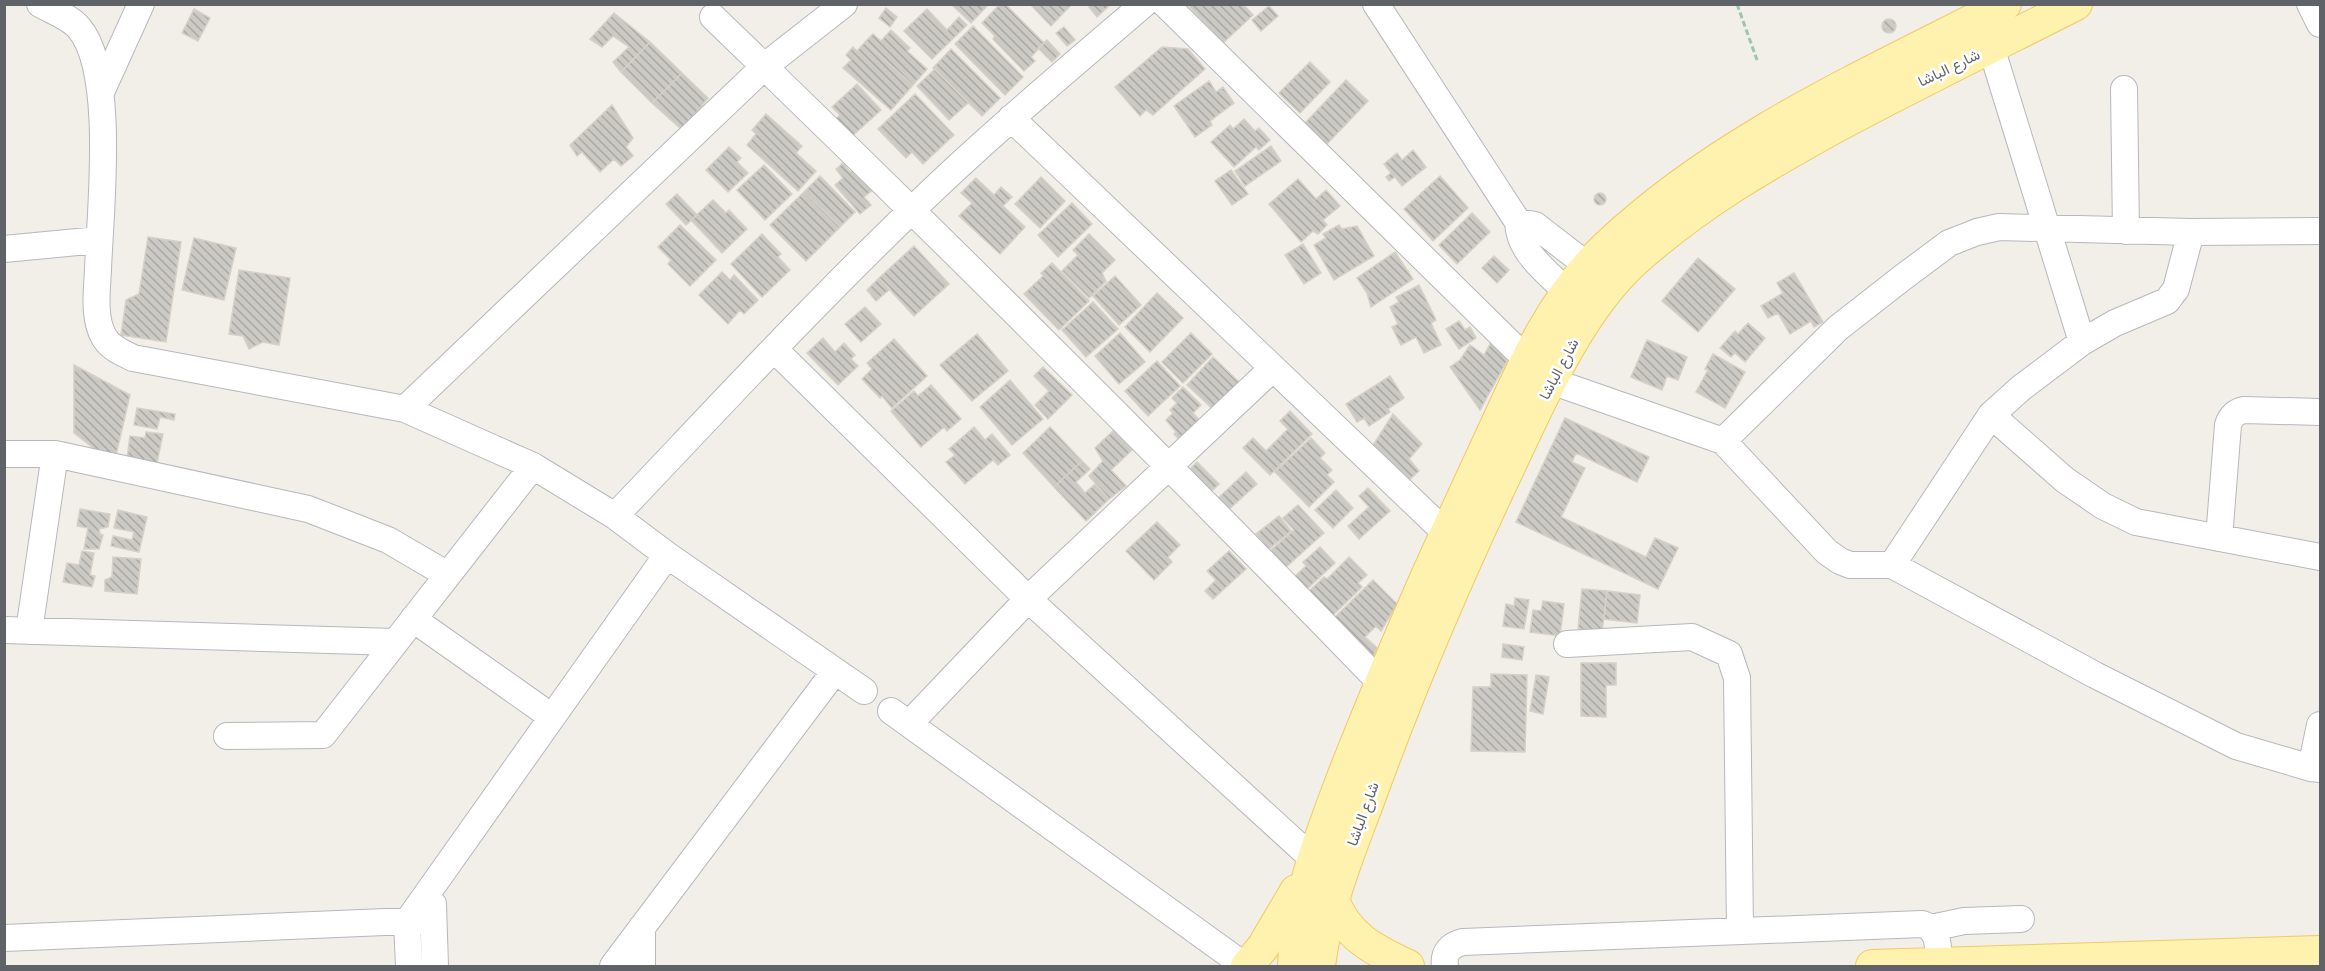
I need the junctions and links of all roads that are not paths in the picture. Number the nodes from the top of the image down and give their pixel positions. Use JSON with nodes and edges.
{"nodes":[{"id":1,"x":40,"y":4,"type":"edge"},
{"id":2,"x":141,"y":4,"type":"edge"},
{"id":3,"x":844,"y":4,"type":"edge"},
{"id":4,"x":1144,"y":4,"type":"edge"},
{"id":5,"x":1165,"y":4,"type":"edge"},
{"id":6,"x":1376,"y":4,"type":"edge"},
{"id":7,"x":2005,"y":4,"type":"edge"},
{"id":8,"x":2076,"y":4,"type":"edge"},
{"id":9,"x":2310,"y":4,"type":"edge"},
{"id":10,"x":723,"y":18,"type":"edge"},
{"id":11,"x":2320,"y":24,"type":"edge"},
{"id":12,"x":1991,"y":47,"type":"junction"},
{"id":13,"x":765,"y":66,"type":"junction"},
{"id":14,"x":2124,"y":89,"type":"dead end"},
{"id":15,"x":102,"y":90,"type":"junction"},
{"id":16,"x":1011,"y":118,"type":"junction"},
{"id":17,"x":912,"y":209,"type":"junction"},
{"id":18,"x":1518,"y":222,"type":"junction"},
{"id":19,"x":2048,"y":228,"type":"junction"},
{"id":20,"x":2126,"y":231,"type":"junction"},
{"id":21,"x":2320,"y":231,"type":"edge"},
{"id":22,"x":2191,"y":232,"type":"junction"},
{"id":23,"x":99,"y":240,"type":"junction"},
{"id":24,"x":4,"y":249,"type":"edge"},
{"id":25,"x":1588,"y":266,"type":"junction"},
{"id":26,"x":1566,"y":291,"type":"junction"},
{"id":27,"x":2082,"y":342,"type":"junction"},
{"id":28,"x":774,"y":349,"type":"junction"},
{"id":29,"x":1526,"y":359,"type":"junction"},
{"id":30,"x":1273,"y":368,"type":"junction"},
{"id":31,"x":1551,"y":381,"type":"junction"},
{"id":32,"x":405,"y":409,"type":"junction"},
{"id":33,"x":2320,"y":412,"type":"edge"},
{"id":34,"x":1991,"y":415,"type":"junction"},
{"id":35,"x":1723,"y":441,"type":"junction"},
{"id":36,"x":4,"y":454,"type":"edge"},
{"id":37,"x":56,"y":454,"type":"junction"},
{"id":38,"x":533,"y":466,"type":"junction"},
{"id":39,"x":1171,"y":466,"type":"junction"},
{"id":40,"x":615,"y":516,"type":"junction"},
{"id":41,"x":1446,"y":533,"type":"junction"},
{"id":42,"x":2219,"y":538,"type":"junction"},
{"id":43,"x":668,"y":555,"type":"junction"},
{"id":44,"x":2320,"y":556,"type":"edge"},
{"id":45,"x":1892,"y":565,"type":"junction"},
{"id":46,"x":448,"y":575,"type":"junction"},
{"id":47,"x":1028,"y":599,"type":"junction"},
{"id":48,"x":413,"y":620,"type":"junction"},
{"id":49,"x":17,"y":631,"type":"edge"},
{"id":50,"x":395,"y":642,"type":"junction"},
{"id":51,"x":1568,"y":644,"type":"dead end"},
{"id":52,"x":835,"y":671,"type":"junction"},
{"id":53,"x":1380,"y":682,"type":"junction"},
{"id":54,"x":864,"y":691,"type":"dead end"},
{"id":55,"x":552,"y":717,"type":"junction"},
{"id":56,"x":2320,"y":725,"type":"edge"},
{"id":57,"x":227,"y":736,"type":"dead end"},
{"id":58,"x":2316,"y":768,"type":"edge"},
{"id":59,"x":1310,"y":868,"type":"junction"},
{"id":60,"x":432,"y":886,"type":"junction"},
{"id":61,"x":1333,"y":900,"type":"junction"},
{"id":62,"x":2021,"y":919,"type":"dead end"},
{"id":63,"x":433,"y":920,"type":"junction"},
{"id":64,"x":407,"y":922,"type":"junction"},
{"id":65,"x":642,"y":927,"type":"junction"},
{"id":66,"x":1931,"y":928,"type":"junction"},
{"id":67,"x":1740,"y":930,"type":"junction"},
{"id":68,"x":4,"y":938,"type":"edge"},
{"id":69,"x":2320,"y":952,"type":"edge"},
{"id":70,"x":1939,"y":964,"type":"junction"},
{"id":71,"x":409,"y":966,"type":"edge"},
{"id":72,"x":435,"y":966,"type":"edge"},
{"id":73,"x":613,"y":966,"type":"edge"},
{"id":74,"x":642,"y":966,"type":"edge"},
{"id":75,"x":1246,"y":966,"type":"edge"},
{"id":76,"x":1294,"y":966,"type":"edge"},
{"id":77,"x":1319,"y":966,"type":"edge"},
{"id":78,"x":1408,"y":966,"type":"edge"},
{"id":79,"x":1445,"y":966,"type":"edge"},
{"id":80,"x":1872,"y":966,"type":"edge"}],
"edges":[{"from":1,"to":15,"type":"street"},
{"from":2,"to":15,"type":"street"},
{"from":3,"to":13,"type":"street"},
{"from":4,"to":16,"type":"street"},
{"from":5,"to":29,"type":"street"},
{"from":6,"to":18,"type":"street"},
{"from":7,"to":25,"type":"main road"},
{"from":8,"to":12,"type":"main road","name":"شارع الباشا"},
{"from":9,"to":11,"type":"street"},
{"from":10,"to":13,"type":"street"},
{"from":12,"to":19,"type":"street"},
{"from":12,"to":31,"type":"main road","name":"شارع الباشا"},
{"from":13,"to":17,"type":"street"},
{"from":13,"to":32,"type":"street"},
{"from":14,"to":20,"type":"street"},
{"from":15,"to":23,"type":"street"},
{"from":16,"to":17,"type":"street"},
{"from":16,"to":30,"type":"street"},
{"from":17,"to":28,"type":"street"},
{"from":17,"to":39,"type":"street"},
{"from":18,"to":25,"type":"street"},
{"from":18,"to":26,"type":"street"},
{"from":19,"to":20,"type":"street"},
{"from":19,"to":27,"type":"street"},
{"from":19,"to":35,"type":"street"},
{"from":20,"to":22,"type":"street"},
{"from":21,"to":22,"type":"street"},
{"from":22,"to":27,"type":"street"},
{"from":23,"to":24,"type":"street"},
{"from":23,"to":32,"type":"street"},
{"from":25,"to":26,"type":"main road"},
{"from":26,"to":29,"type":"main road"},
{"from":27,"to":34,"type":"street"},
{"from":28,"to":40,"type":"street"},
{"from":28,"to":47,"type":"street"},
{"from":29,"to":41,"type":"main road"},
{"from":30,"to":39,"type":"street"},
{"from":30,"to":41,"type":"street"},
{"from":31,"to":35,"type":"street"},
{"from":31,"to":61,"type":"main road","name":"شارع الباشا"},
{"from":32,"to":38,"type":"street"},
{"from":33,"to":42,"type":"street"},
{"from":34,"to":42,"type":"street"},
{"from":34,"to":45,"type":"street"},
{"from":35,"to":45,"type":"street"},
{"from":36,"to":37,"type":"street"},
{"from":37,"to":46,"type":"street"},
{"from":37,"to":49,"type":"street"},
{"from":38,"to":40,"type":"street"},
{"from":38,"to":46,"type":"street"},
{"from":39,"to":47,"type":"street"},
{"from":39,"to":53,"type":"street"},
{"from":40,"to":43,"type":"street"},
{"from":41,"to":53,"type":"main road"},
{"from":42,"to":44,"type":"street"},
{"from":43,"to":52,"type":"street"},
{"from":43,"to":55,"type":"street"},
{"from":45,"to":58,"type":"street"},
{"from":46,"to":48,"type":"street"},
{"from":47,"to":59,"type":"street"},
{"from":47,"to":75,"type":"street"},
{"from":48,"to":50,"type":"street"},
{"from":48,"to":55,"type":"street"},
{"from":49,"to":50,"type":"street"},
{"from":50,"to":57,"type":"street"},
{"from":51,"to":67,"type":"street"},
{"from":52,"to":54,"type":"street"},
{"from":52,"to":65,"type":"street"},
{"from":53,"to":59,"type":"main road"},
{"from":55,"to":60,"type":"street"},
{"from":56,"to":58,"type":"street"},
{"from":59,"to":75,"type":"main road"},
{"from":59,"to":76,"type":"main road"},
{"from":60,"to":63,"type":"street"},
{"from":60,"to":64,"type":"street"},
{"from":61,"to":77,"type":"main road","name":"شارع الباشا"},
{"from":61,"to":78,"type":"main road"},
{"from":62,"to":66,"type":"street"},
{"from":63,"to":64,"type":"street"},
{"from":63,"to":72,"type":"street"},
{"from":64,"to":68,"type":"street"},
{"from":64,"to":71,"type":"street"},
{"from":65,"to":73,"type":"street"},
{"from":65,"to":74,"type":"street"},
{"from":66,"to":67,"type":"street"},
{"from":66,"to":70,"type":"street"},
{"from":67,"to":79,"type":"street"},
{"from":69,"to":70,"type":"main road"},
{"from":70,"to":80,"type":"main road"}]}
